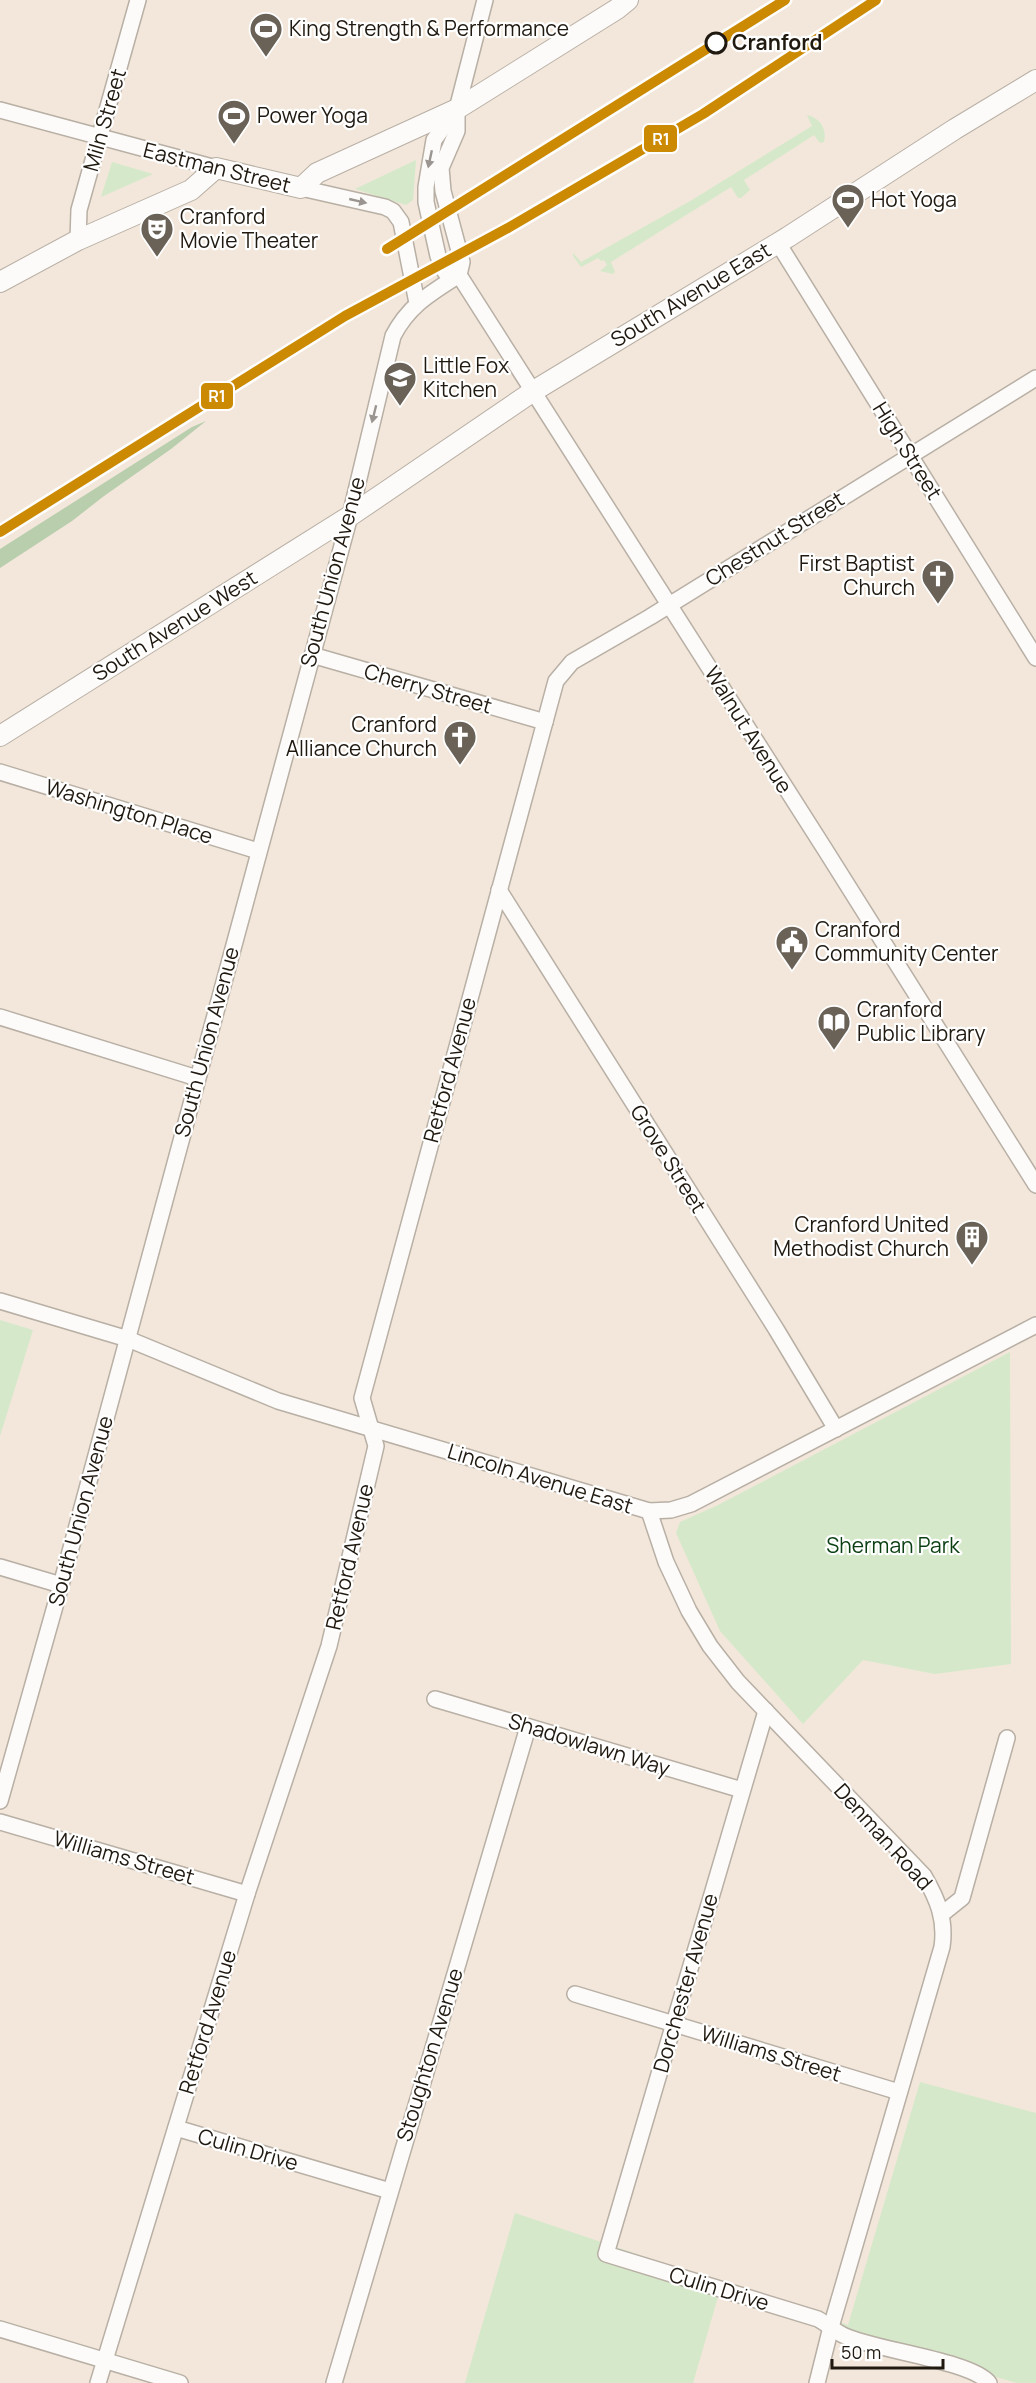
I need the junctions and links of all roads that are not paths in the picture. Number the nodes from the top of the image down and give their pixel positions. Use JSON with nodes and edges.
{"nodes":[{"id":1,"x":138,"y":0,"type":"edge"},
{"id":2,"x":485,"y":0,"type":"edge"},
{"id":3,"x":610,"y":0,"type":"edge"},
{"id":4,"x":627,"y":0,"type":"edge"},
{"id":5,"x":595,"y":21,"type":"junction"},
{"id":6,"x":1036,"y":80,"type":"edge"},
{"id":7,"x":457,"y":109,"type":"junction"},
{"id":8,"x":0,"y":110,"type":"edge"},
{"id":9,"x":100,"y":138,"type":"junction"},
{"id":10,"x":216,"y":168,"type":"junction"},
{"id":11,"x":301,"y":188,"type":"junction"},
{"id":12,"x":78,"y":240,"type":"junction"},
{"id":13,"x":778,"y":243,"type":"junction"},
{"id":14,"x":459,"y":275,"type":"junction"},
{"id":15,"x":0,"y":282,"type":"edge"},
{"id":16,"x":417,"y":303,"type":"junction"},
{"id":17,"x":1036,"y":378,"type":"edge"},
{"id":18,"x":532,"y":392,"type":"junction"},
{"id":19,"x":910,"y":455,"type":"junction"},
{"id":20,"x":350,"y":516,"type":"junction"},
{"id":21,"x":669,"y":604,"type":"junction"},
{"id":22,"x":312,"y":655,"type":"junction"},
{"id":23,"x":1036,"y":658,"type":"edge"},
{"id":24,"x":545,"y":722,"type":"junction"},
{"id":25,"x":0,"y":736,"type":"edge"},
{"id":26,"x":0,"y":772,"type":"edge"},
{"id":27,"x":258,"y":851,"type":"junction"},
{"id":28,"x":499,"y":890,"type":"junction"},
{"id":29,"x":0,"y":1017,"type":"edge"},
{"id":30,"x":196,"y":1078,"type":"junction"},
{"id":31,"x":1036,"y":1185,"type":"edge"},
{"id":32,"x":0,"y":1301,"type":"edge"},
{"id":33,"x":1036,"y":1325,"type":"edge"},
{"id":34,"x":128,"y":1339,"type":"junction"},
{"id":35,"x":370,"y":1428,"type":"junction"},
{"id":36,"x":836,"y":1429,"type":"junction"},
{"id":37,"x":649,"y":1511,"type":"junction"},
{"id":38,"x":0,"y":1567,"type":"edge"},
{"id":39,"x":61,"y":1586,"type":"junction"},
{"id":40,"x":435,"y":1699,"type":"dead end"},
{"id":41,"x":766,"y":1712,"type":"junction"},
{"id":42,"x":528,"y":1727,"type":"junction"},
{"id":43,"x":1007,"y":1738,"type":"dead end"},
{"id":44,"x":742,"y":1790,"type":"junction"},
{"id":45,"x":0,"y":1801,"type":"edge"},
{"id":46,"x":0,"y":1822,"type":"edge"},
{"id":47,"x":247,"y":1894,"type":"junction"},
{"id":48,"x":942,"y":1914,"type":"junction"},
{"id":49,"x":575,"y":1994,"type":"dead end"},
{"id":50,"x":673,"y":2025,"type":"junction"},
{"id":51,"x":900,"y":2092,"type":"junction"},
{"id":52,"x":176,"y":2128,"type":"junction"},
{"id":53,"x":390,"y":2191,"type":"junction"},
{"id":54,"x":606,"y":2254,"type":"joint"},
{"id":55,"x":831,"y":2327,"type":"junction"},
{"id":56,"x":0,"y":2330,"type":"edge"},
{"id":57,"x":104,"y":2361,"type":"junction"},
{"id":58,"x":98,"y":2383,"type":"edge"},
{"id":59,"x":180,"y":2383,"type":"edge"},
{"id":60,"x":334,"y":2383,"type":"edge"},
{"id":61,"x":817,"y":2383,"type":"edge"},
{"id":62,"x":989,"y":2383,"type":"edge"}],
"edges":[{"from":1,"to":9,"type":"street","name":"Miln Street"},
{"from":2,"to":7,"type":"street"},
{"from":3,"to":5,"type":"main road"},
{"from":4,"to":5,"type":"main road"},
{"from":5,"to":7,"type":"main road"},
{"from":6,"to":13,"type":"main road","name":"South Avenue East"},
{"from":7,"to":11,"type":"main road"},
{"from":7,"to":14,"type":"street"},
{"from":7,"to":14,"type":"street","one_way":true},
{"from":8,"to":9,"type":"street","name":"Eastman Street"},
{"from":9,"to":10,"type":"street","name":"Eastman Street"},
{"from":9,"to":12,"type":"street","name":"Miln Street"},
{"from":10,"to":11,"type":"main road","name":"Eastman Street"},
{"from":10,"to":12,"type":"main road"},
{"from":11,"to":16,"type":"street","name":"Eastman Street","one_way":true},
{"from":12,"to":15,"type":"main road"},
{"from":13,"to":18,"type":"main road","name":"South Avenue East"},
{"from":13,"to":19,"type":"street","name":"High Street"},
{"from":14,"to":16,"type":"street","name":"South Union Avenue"},
{"from":14,"to":18,"type":"street","name":"Walnut Avenue"},
{"from":16,"to":20,"type":"street","name":"South Union Avenue","one_way":true},
{"from":17,"to":19,"type":"street","name":"Chestnut Street"},
{"from":18,"to":20,"type":"main road","name":"South Avenue East"},
{"from":18,"to":21,"type":"street","name":"Walnut Avenue"},
{"from":19,"to":21,"type":"street","name":"Chestnut Street"},
{"from":19,"to":23,"type":"street","name":"High Street"},
{"from":20,"to":22,"type":"street","name":"South Union Avenue"},
{"from":20,"to":25,"type":"main road","name":"South Avenue West"},
{"from":21,"to":24,"type":"street","name":"Chestnut Street"},
{"from":21,"to":31,"type":"street","name":"Walnut Avenue"},
{"from":22,"to":24,"type":"street","name":"Cherry Street"},
{"from":22,"to":27,"type":"street","name":"South Union Avenue"},
{"from":24,"to":28,"type":"street","name":"Retford Avenue"},
{"from":26,"to":27,"type":"street","name":"Washington Place"},
{"from":27,"to":30,"type":"street","name":"South Union Avenue"},
{"from":28,"to":35,"type":"street","name":"Retford Avenue"},
{"from":28,"to":36,"type":"street","name":"Grove Street"},
{"from":29,"to":30,"type":"street"},
{"from":30,"to":34,"type":"street","name":"South Union Avenue"},
{"from":32,"to":34,"type":"street","name":"Lincoln Avenue East"},
{"from":33,"to":36,"type":"street","name":"Lincoln Avenue East"},
{"from":34,"to":35,"type":"street","name":"Lincoln Avenue East"},
{"from":34,"to":39,"type":"street","name":"South Union Avenue"},
{"from":35,"to":37,"type":"street","name":"Lincoln Avenue East"},
{"from":35,"to":47,"type":"street","name":"Retford Avenue"},
{"from":36,"to":37,"type":"street","name":"Lincoln Avenue East"},
{"from":37,"to":41,"type":"street","name":"Denman Road"},
{"from":38,"to":39,"type":"street"},
{"from":39,"to":45,"type":"street","name":"South Union Avenue"},
{"from":40,"to":42,"type":"street","name":"Shadowlawn Way"},
{"from":41,"to":44,"type":"street","name":"Dorchester Avenue"},
{"from":41,"to":48,"type":"street","name":"Denman Road"},
{"from":42,"to":44,"type":"street","name":"Shadowlawn Way"},
{"from":42,"to":53,"type":"street","name":"Stoughton Avenue"},
{"from":43,"to":48,"type":"street"},
{"from":44,"to":50,"type":"street","name":"Dorchester Avenue"},
{"from":46,"to":47,"type":"street","name":"Williams Street"},
{"from":47,"to":52,"type":"street","name":"Retford Avenue"},
{"from":48,"to":51,"type":"street","name":"Denman Road"},
{"from":49,"to":50,"type":"street","name":"Williams Street"},
{"from":50,"to":51,"type":"street","name":"Williams Street"},
{"from":50,"to":54,"type":"street","name":"Dorchester Avenue"},
{"from":51,"to":55,"type":"street","name":"Denman Road"},
{"from":52,"to":53,"type":"street","name":"Culin Drive"},
{"from":52,"to":57,"type":"street","name":"Retford Avenue"},
{"from":53,"to":60,"type":"street","name":"Stoughton Avenue"},
{"from":54,"to":55,"type":"street","name":"Culin Drive"},
{"from":55,"to":61,"type":"street","name":"Denman Road"},
{"from":55,"to":62,"type":"street","name":"Culin Drive"},
{"from":56,"to":57,"type":"street"},
{"from":57,"to":58,"type":"street","name":"Retford Avenue"},
{"from":57,"to":59,"type":"street"}]}
